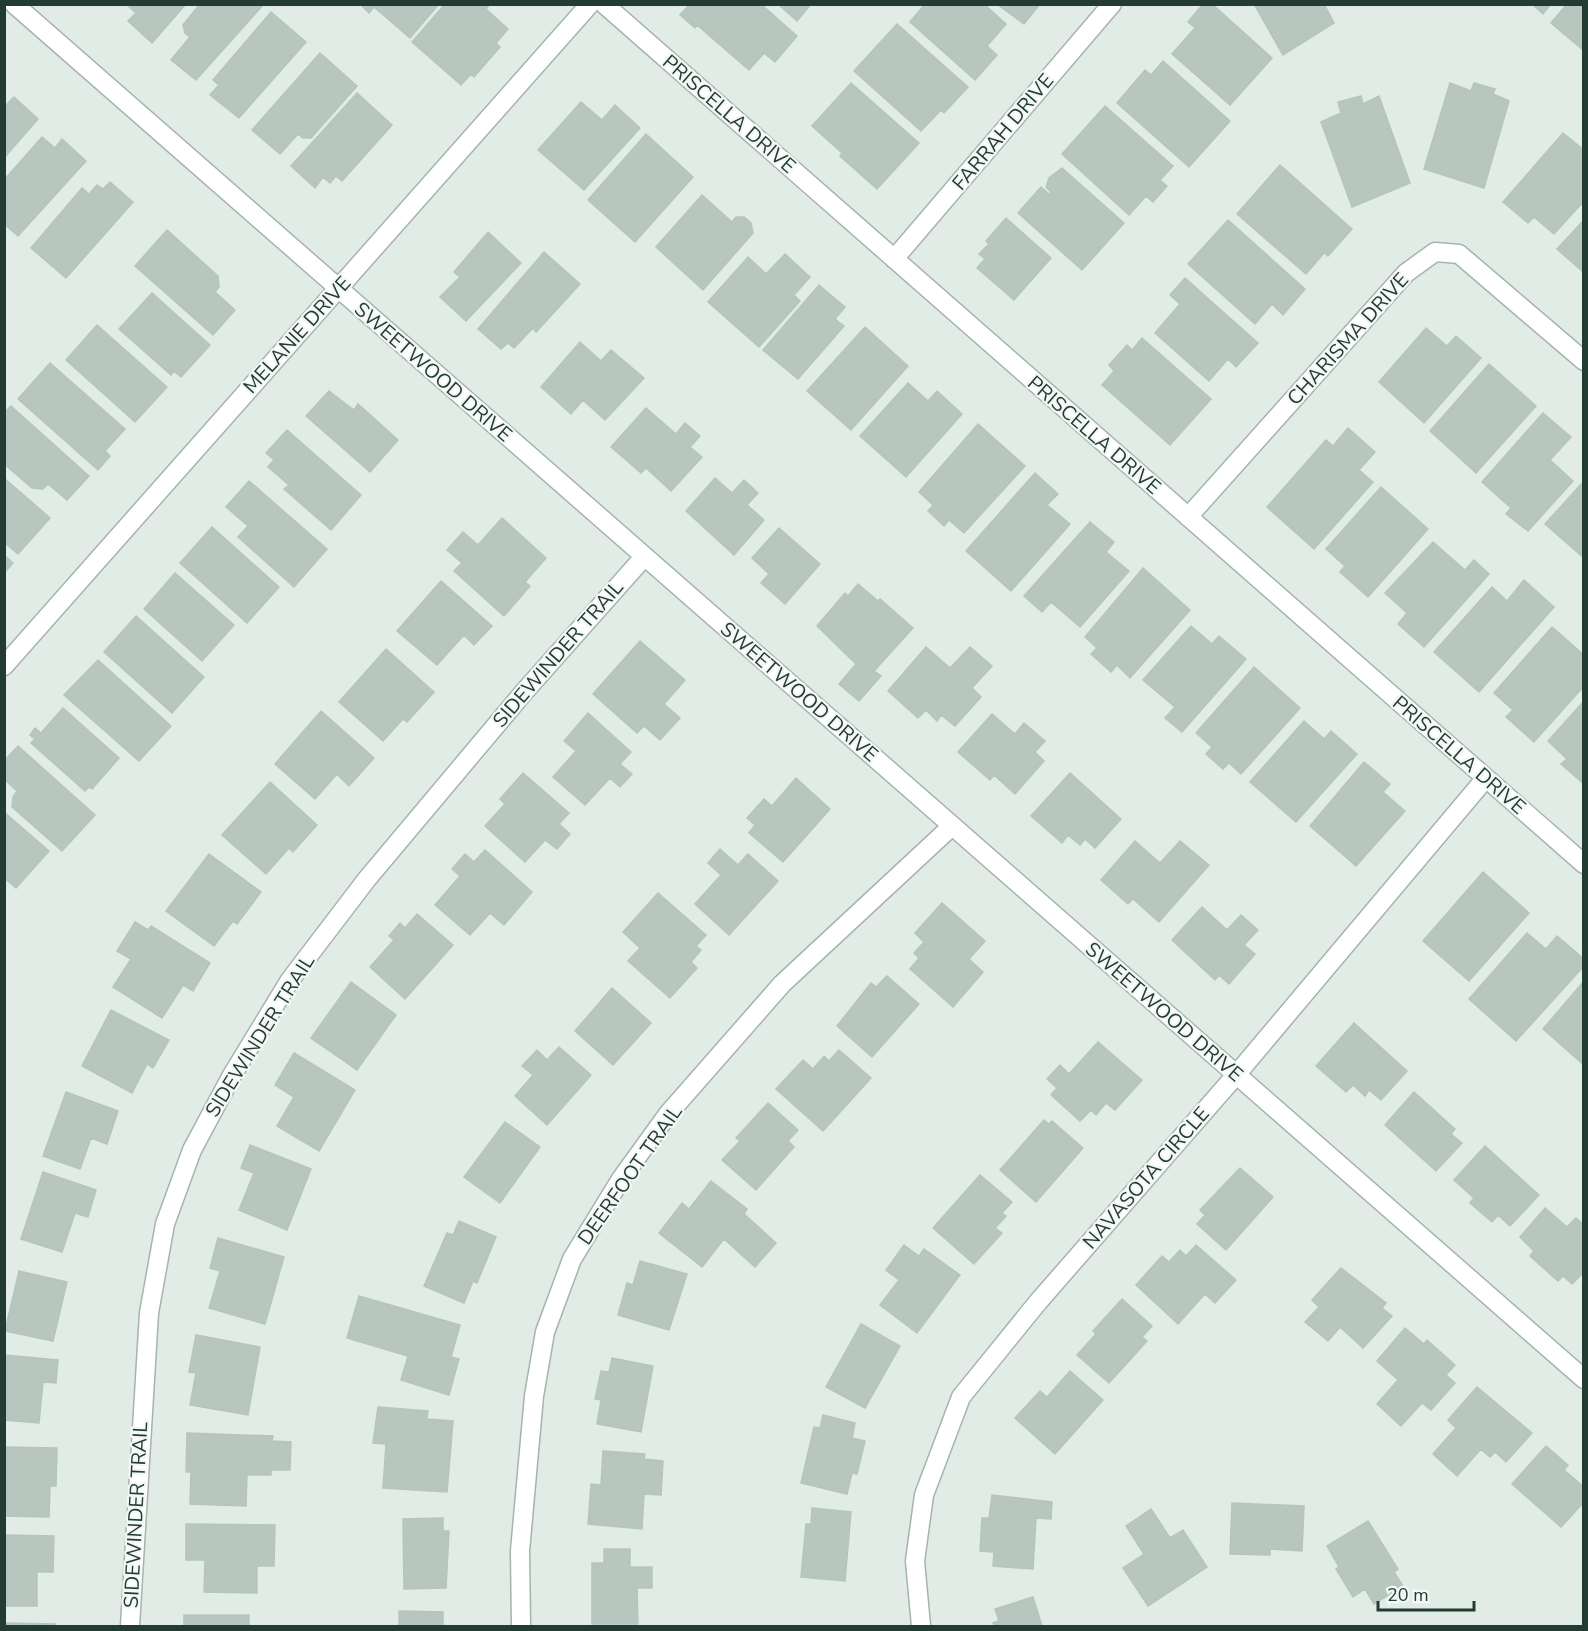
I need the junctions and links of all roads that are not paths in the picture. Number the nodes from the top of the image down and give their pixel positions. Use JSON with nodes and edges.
{"nodes":[{"id":1,"x":14,"y":4,"type":"edge"},
{"id":2,"x":590,"y":4,"type":"edge"},
{"id":3,"x":604,"y":4,"type":"edge"},
{"id":4,"x":1112,"y":4,"type":"edge"},
{"id":5,"x":894,"y":259,"type":"junction"},
{"id":6,"x":339,"y":289,"type":"junction"},
{"id":7,"x":1584,"y":361,"type":"edge"},
{"id":8,"x":1188,"y":517,"type":"junction"},
{"id":9,"x":644,"y":557,"type":"junction"},
{"id":10,"x":4,"y":666,"type":"edge"},
{"id":11,"x":1485,"y":779,"type":"junction"},
{"id":12,"x":952,"y":826,"type":"junction"},
{"id":13,"x":1584,"y":864,"type":"edge"},
{"id":14,"x":1236,"y":1075,"type":"junction"},
{"id":15,"x":1584,"y":1379,"type":"edge"},
{"id":16,"x":130,"y":1626,"type":"edge"},
{"id":17,"x":521,"y":1626,"type":"edge"},
{"id":18,"x":921,"y":1626,"type":"edge"}],
"edges":[{"from":1,"to":6,"type":"street","name":"SWEETWOOD DRIVE"},
{"from":2,"to":6,"type":"street","name":"MELANIE DRIVE"},
{"from":3,"to":5,"type":"street","name":"PRISCELLA DRIVE"},
{"from":4,"to":5,"type":"street","name":"FARRAH DRIVE"},
{"from":5,"to":8,"type":"street","name":"PRISCELLA DRIVE"},
{"from":6,"to":9,"type":"street","name":"SWEETWOOD DRIVE"},
{"from":6,"to":10,"type":"street","name":"MELANIE DRIVE"},
{"from":7,"to":8,"type":"street","name":"CHARISMA DRIVE"},
{"from":8,"to":11,"type":"street","name":"PRISCELLA DRIVE"},
{"from":9,"to":12,"type":"street","name":"SWEETWOOD DRIVE"},
{"from":9,"to":16,"type":"street","name":"SIDEWINDER TRAIL"},
{"from":11,"to":13,"type":"street","name":"PRISCELLA DRIVE"},
{"from":11,"to":14,"type":"street","name":"NAVASOTA CIRCLE"},
{"from":12,"to":14,"type":"street","name":"SWEETWOOD DRIVE"},
{"from":12,"to":17,"type":"street","name":"DEERFOOT TRAIL"},
{"from":14,"to":15,"type":"street","name":"SWEETWOOD DRIVE"},
{"from":14,"to":18,"type":"street","name":"NAVASOTA CIRCLE"}]}
